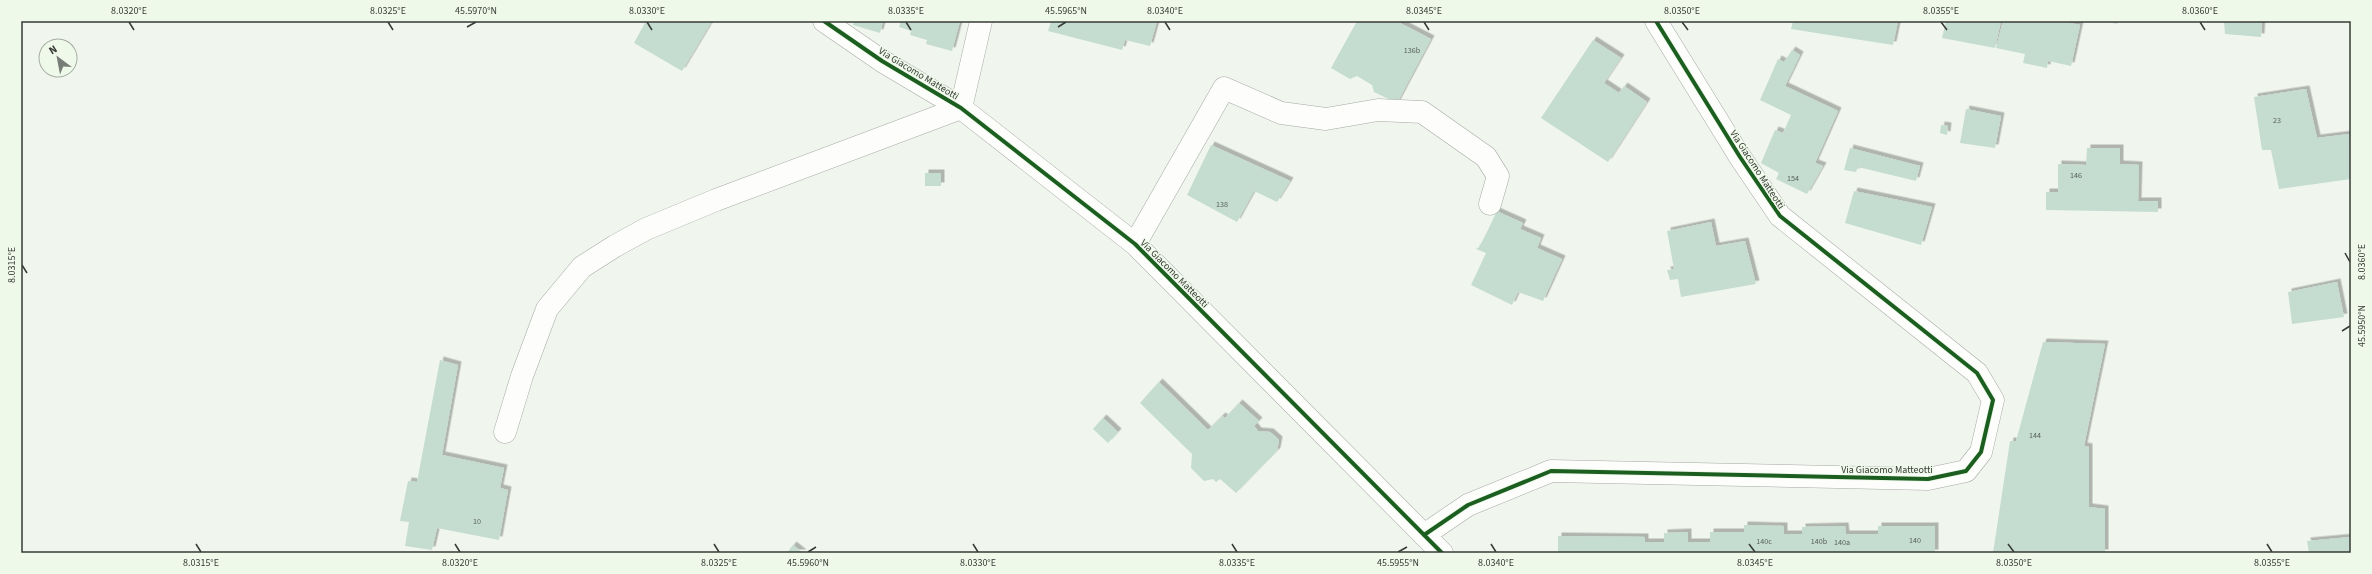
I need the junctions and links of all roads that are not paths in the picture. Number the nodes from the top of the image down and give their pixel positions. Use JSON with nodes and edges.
{"nodes":[{"id":1,"x":824,"y":21,"type":"edge"},
{"id":2,"x":981,"y":21,"type":"edge"},
{"id":3,"x":1656,"y":21,"type":"edge"},
{"id":4,"x":961,"y":108,"type":"junction"},
{"id":5,"x":1490,"y":204,"type":"dead end"},
{"id":6,"x":1135,"y":244,"type":"junction"},
{"id":7,"x":505,"y":432,"type":"dead end"},
{"id":8,"x":1424,"y":535,"type":"junction"},
{"id":9,"x":1442,"y":553,"type":"edge"}],
"edges":[{"from":1,"to":4,"type":"street","name":"Via Giacomo Matteotti"},
{"from":2,"to":4,"type":"street"},
{"from":3,"to":8,"type":"street","name":"Via Giacomo Matteotti"},
{"from":4,"to":6,"type":"street","name":"Via Giacomo Matteotti"},
{"from":4,"to":7,"type":"street"},
{"from":5,"to":6,"type":"street"},
{"from":6,"to":8,"type":"street","name":"Via Giacomo Matteotti"},
{"from":8,"to":9,"type":"street","name":"Via Giacomo Matteotti"}]}
